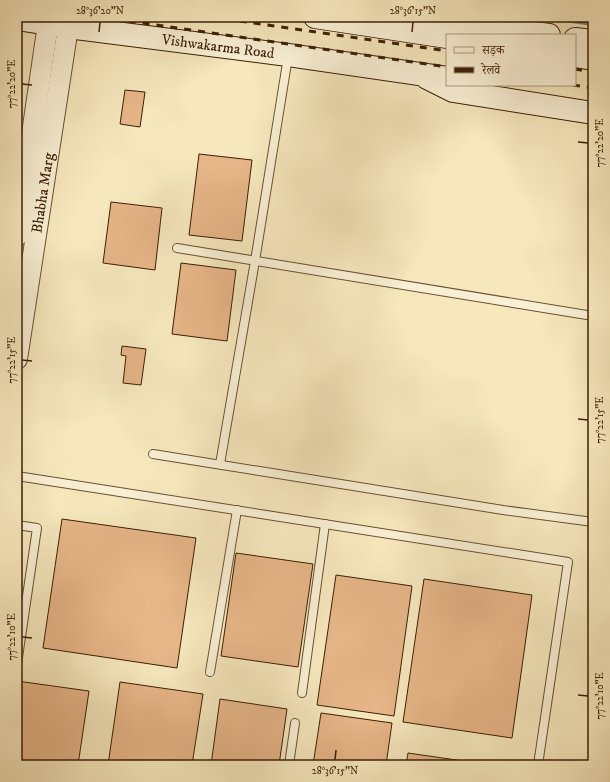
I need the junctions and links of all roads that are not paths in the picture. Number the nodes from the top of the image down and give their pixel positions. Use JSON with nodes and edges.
{"nodes":[{"id":1,"x":315,"y":17,"type":"edge"},
{"id":2,"x":17,"y":19,"type":"edge"},
{"id":3,"x":58,"y":25,"type":"junction"},
{"id":4,"x":424,"y":33,"type":"junction"},
{"id":5,"x":542,"y":34,"type":"edge"},
{"id":6,"x":446,"y":37,"type":"edge"},
{"id":7,"x":576,"y":38,"type":"edge"},
{"id":8,"x":593,"y":41,"type":"edge"},
{"id":9,"x":288,"y":55,"type":"junction"},
{"id":10,"x":576,"y":56,"type":"edge"},
{"id":11,"x":593,"y":59,"type":"edge"},
{"id":12,"x":419,"y":74,"type":"junction"},
{"id":13,"x":446,"y":78,"type":"edge"},
{"id":14,"x":39,"y":80,"type":"junction"},
{"id":15,"x":59,"y":83,"type":"junction"},
{"id":16,"x":508,"y":86,"type":"edge"},
{"id":17,"x":593,"y":98,"type":"edge"},
{"id":18,"x":593,"y":113,"type":"edge"},
{"id":19,"x":17,"y":236,"type":"edge"},
{"id":20,"x":176,"y":248,"type":"dead end"},
{"id":21,"x":255,"y":261,"type":"junction"},
{"id":22,"x":593,"y":316,"type":"edge"},
{"id":23,"x":17,"y":359,"type":"edge"},
{"id":24,"x":153,"y":454,"type":"dead end"},
{"id":25,"x":220,"y":464,"type":"junction"},
{"id":26,"x":17,"y":476,"type":"edge"},
{"id":27,"x":237,"y":510,"type":"junction"},
{"id":28,"x":593,"y":522,"type":"edge"},
{"id":29,"x":325,"y":524,"type":"junction"},
{"id":30,"x":17,"y":525,"type":"edge"},
{"id":31,"x":17,"y":664,"type":"edge"},
{"id":32,"x":210,"y":672,"type":"dead end"},
{"id":33,"x":302,"y":692,"type":"dead end"},
{"id":34,"x":295,"y":723,"type":"dead end"},
{"id":35,"x":288,"y":765,"type":"edge"},
{"id":36,"x":538,"y":765,"type":"edge"}],
"edges":[{"from":1,"to":4,"type":"main road"},
{"from":2,"to":3,"type":"main road","name":"Vishwakarma Road"},
{"from":3,"to":9,"type":"main road","name":"Vishwakarma Road"},
{"from":3,"to":14,"type":"street","name":"Bhabha Marg"},
{"from":3,"to":15,"type":"street","name":"Bhabha Marg"},
{"from":4,"to":5,"type":"main road"},
{"from":4,"to":6,"type":"main road"},
{"from":7,"to":8,"type":"main road"},
{"from":9,"to":12,"type":"main road","name":"Vishwakarma Road"},
{"from":9,"to":21,"type":"lane"},
{"from":10,"to":11,"type":"main road"},
{"from":12,"to":13,"type":"main road","name":"Vishwakarma Road"},
{"from":12,"to":18,"type":"main road"},
{"from":14,"to":15,"type":"street"},
{"from":14,"to":19,"type":"street","name":"Bhabha Marg"},
{"from":15,"to":23,"type":"street","name":"Bhabha Marg"},
{"from":16,"to":17,"type":"main road"},
{"from":20,"to":21,"type":"lane"},
{"from":21,"to":22,"type":"lane"},
{"from":21,"to":25,"type":"lane"},
{"from":24,"to":25,"type":"lane"},
{"from":25,"to":28,"type":"lane"},
{"from":26,"to":27,"type":"lane"},
{"from":27,"to":29,"type":"lane"},
{"from":27,"to":32,"type":"lane"},
{"from":29,"to":33,"type":"lane"},
{"from":29,"to":36,"type":"lane"},
{"from":30,"to":31,"type":"lane"},
{"from":34,"to":35,"type":"lane"}]}
